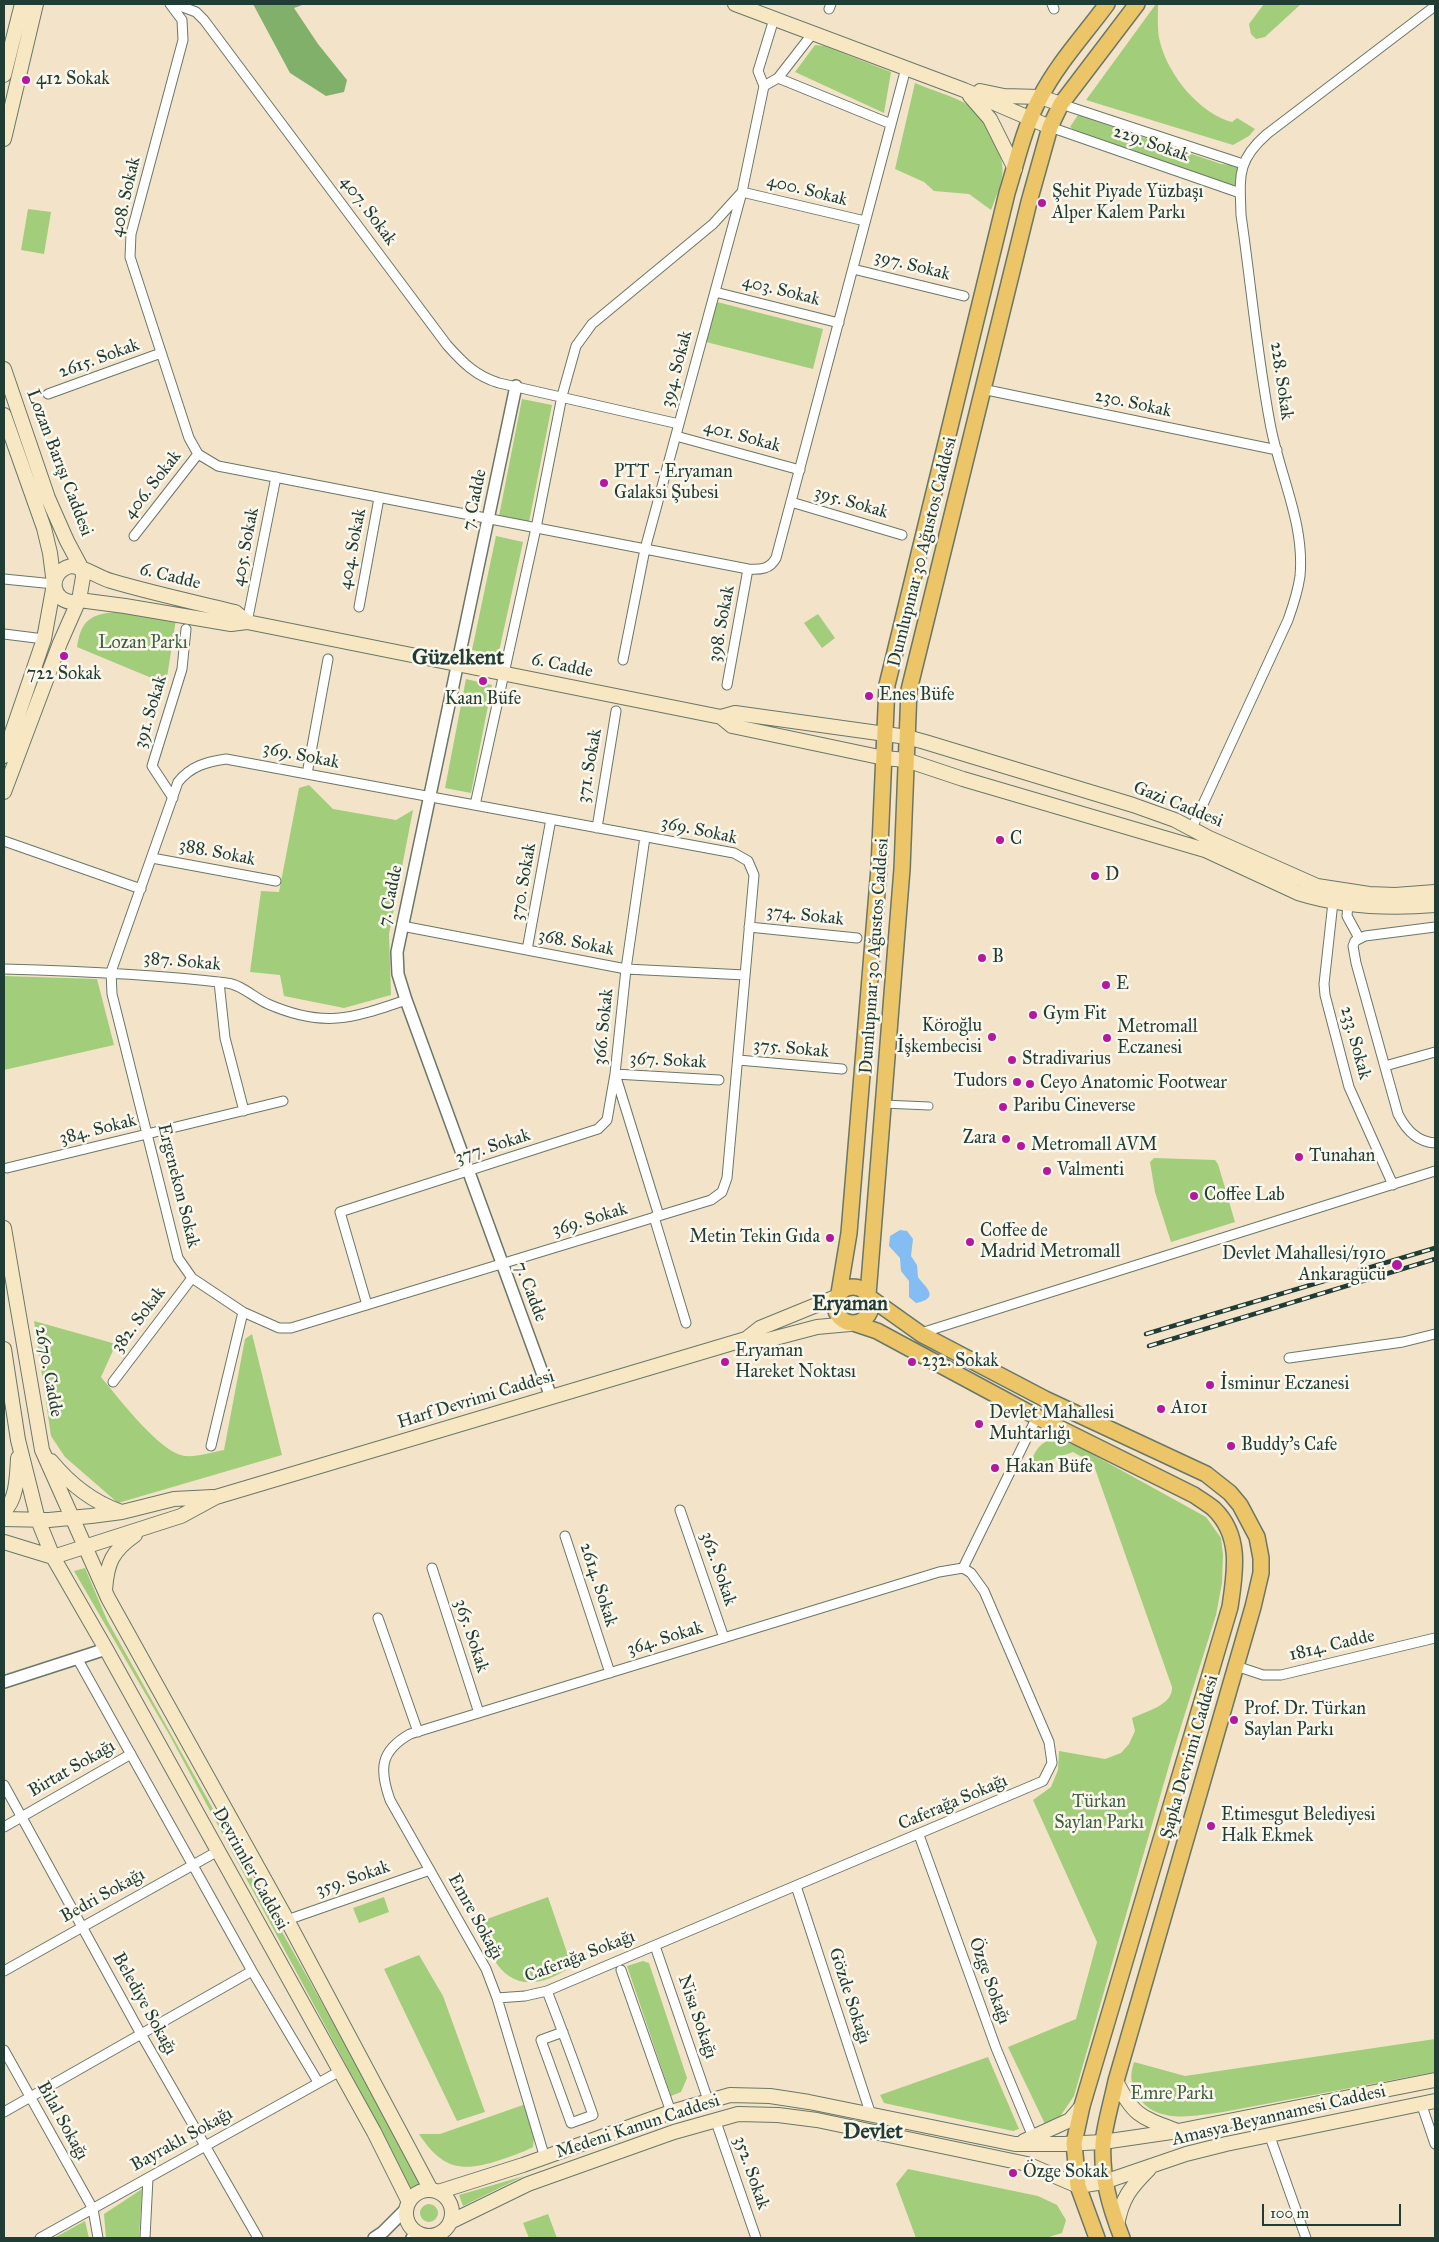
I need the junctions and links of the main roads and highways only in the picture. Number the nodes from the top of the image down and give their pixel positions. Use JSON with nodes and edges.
{"nodes":[{"id":1,"x":22,"y":4,"type":"edge"},
{"id":2,"x":36,"y":4,"type":"edge"},
{"id":3,"x":735,"y":4,"type":"edge"},
{"id":4,"x":1107,"y":4,"type":"edge"},
{"id":5,"x":1136,"y":4,"type":"edge"},
{"id":6,"x":4,"y":75,"type":"edge"},
{"id":7,"x":964,"y":90,"type":"junction"},
{"id":8,"x":1040,"y":97,"type":"junction"},
{"id":9,"x":1061,"y":104,"type":"junction"},
{"id":10,"x":1030,"y":120,"type":"junction"},
{"id":11,"x":1050,"y":127,"type":"junction"},
{"id":12,"x":4,"y":139,"type":"edge"},
{"id":13,"x":1015,"y":169,"type":"junction"},
{"id":14,"x":4,"y":369,"type":"edge"},
{"id":15,"x":4,"y":415,"type":"edge"},
{"id":16,"x":7,"y":435,"type":"edge"},
{"id":17,"x":82,"y":568,"type":"junction"},
{"id":18,"x":54,"y":584,"type":"junction"},
{"id":19,"x":79,"y":600,"type":"junction"},
{"id":20,"x":247,"y":622,"type":"junction"},
{"id":21,"x":722,"y":717,"type":"junction"},
{"id":22,"x":885,"y":735,"type":"junction"},
{"id":23,"x":907,"y":737,"type":"junction"},
{"id":24,"x":4,"y":756,"type":"edge"},
{"id":25,"x":884,"y":758,"type":"junction"},
{"id":26,"x":906,"y":760,"type":"junction"},
{"id":27,"x":4,"y":792,"type":"edge"},
{"id":28,"x":1155,"y":813,"type":"junction"},
{"id":29,"x":1149,"y":833,"type":"junction"},
{"id":30,"x":1435,"y":892,"type":"edge"},
{"id":31,"x":1349,"y":898,"type":"junction"},
{"id":32,"x":1435,"y":905,"type":"edge"},
{"id":33,"x":4,"y":1228,"type":"edge"},
{"id":34,"x":837,"y":1295,"type":"junction"},
{"id":35,"x":869,"y":1296,"type":"junction"},
{"id":36,"x":853,"y":1324,"type":"junction"},
{"id":37,"x":746,"y":1339,"type":"junction"},
{"id":38,"x":4,"y":1349,"type":"edge"},
{"id":39,"x":1045,"y":1399,"type":"junction"},
{"id":40,"x":1037,"y":1416,"type":"junction"},
{"id":41,"x":18,"y":1440,"type":"junction"},
{"id":42,"x":42,"y":1450,"type":"junction"},
{"id":43,"x":216,"y":1497,"type":"junction"},
{"id":44,"x":4,"y":1511,"type":"edge"},
{"id":45,"x":122,"y":1512,"type":"junction"},
{"id":46,"x":73,"y":1517,"type":"junction"},
{"id":47,"x":4,"y":1519,"type":"edge"},
{"id":48,"x":38,"y":1520,"type":"junction"},
{"id":49,"x":148,"y":1527,"type":"junction"},
{"id":50,"x":4,"y":1542,"type":"edge"},
{"id":51,"x":85,"y":1546,"type":"junction"},
{"id":52,"x":53,"y":1557,"type":"junction"},
{"id":53,"x":105,"y":1590,"type":"junction"},
{"id":54,"x":1435,"y":2080,"type":"edge"},
{"id":55,"x":1116,"y":2081,"type":"junction"},
{"id":56,"x":708,"y":2100,"type":"junction"},
{"id":57,"x":1428,"y":2102,"type":"edge"},
{"id":58,"x":1082,"y":2106,"type":"junction"},
{"id":59,"x":715,"y":2119,"type":"junction"},
{"id":60,"x":1178,"y":2131,"type":"junction"},
{"id":61,"x":1103,"y":2142,"type":"junction"},
{"id":62,"x":1074,"y":2143,"type":"junction"},
{"id":63,"x":1016,"y":2144,"type":"junction"},
{"id":64,"x":1151,"y":2166,"type":"junction"},
{"id":65,"x":1104,"y":2182,"type":"junction"},
{"id":66,"x":1078,"y":2186,"type":"junction"},
{"id":67,"x":435,"y":2191,"type":"junction"},
{"id":68,"x":408,"y":2205,"type":"junction"},
{"id":69,"x":449,"y":2229,"type":"edge"},
{"id":70,"x":1119,"y":2232,"type":"edge"},
{"id":71,"x":418,"y":2236,"type":"edge"},
{"id":72,"x":1097,"y":2238,"type":"edge"}],
"edges":[{"from":1,"to":6,"type":"main road"},
{"from":2,"to":12,"type":"main road"},
{"from":3,"to":7,"type":"main road"},
{"from":4,"to":8,"type":"main road","name":"Dumlupınar 30 Ağustos Caddesi"},
{"from":5,"to":9,"type":"main road","name":"Dumlupınar 30 Ağustos Caddesi"},
{"from":7,"to":8,"type":"main road"},
{"from":7,"to":10,"type":"main road"},
{"from":7,"to":13,"type":"main road"},
{"from":8,"to":9,"type":"main road"},
{"from":8,"to":10,"type":"main road","name":"Dumlupınar 30 Ağustos Caddesi"},
{"from":9,"to":11,"type":"main road","name":"Dumlupınar 30 Ağustos Caddesi"},
{"from":10,"to":11,"type":"main road"},
{"from":10,"to":13,"type":"main road","name":"Dumlupınar 30 Ağustos Caddesi"},
{"from":11,"to":23,"type":"main road","name":"Dumlupınar 30 Ağustos Caddesi"},
{"from":13,"to":22,"type":"main road","name":"Dumlupınar 30 Ağustos Caddesi"},
{"from":14,"to":17,"type":"main road","name":"Lozan Barışı Caddesi"},
{"from":15,"to":16,"type":"main road","name":"Lozan Barışı Caddesi"},
{"from":16,"to":18,"type":"main road","name":"Lozan Barışı Caddesi"},
{"from":17,"to":18,"type":"main road"},
{"from":17,"to":19,"type":"main road"},
{"from":17,"to":20,"type":"main road","name":"6. Cadde"},
{"from":18,"to":19,"type":"main road"},
{"from":18,"to":24,"type":"main road","name":"Lozan Barışı Caddesi"},
{"from":19,"to":20,"type":"main road","name":"6. Cadde"},
{"from":19,"to":27,"type":"main road"},
{"from":20,"to":21,"type":"main road","name":"6. Cadde"},
{"from":21,"to":22,"type":"main road","name":"6. Cadde"},
{"from":21,"to":25,"type":"main road","name":"6. Cadde"},
{"from":22,"to":23,"type":"main road","name":"6. Cadde"},
{"from":22,"to":25,"type":"main road","name":"Dumlupınar 30 Ağustos Caddesi"},
{"from":23,"to":26,"type":"main road","name":"Dumlupınar 30 Ağustos Caddesi"},
{"from":23,"to":28,"type":"main road","name":"Gazi Caddesi"},
{"from":25,"to":26,"type":"main road","name":"6. Cadde"},
{"from":25,"to":34,"type":"main road","name":"Dumlupınar 30 Ağustos Caddesi"},
{"from":26,"to":29,"type":"main road","name":"Gazi Caddesi"},
{"from":26,"to":35,"type":"main road","name":"Dumlupınar 30 Ağustos Caddesi"},
{"from":28,"to":29,"type":"main road"},
{"from":28,"to":31,"type":"main road","name":"Gazi Caddesi"},
{"from":29,"to":31,"type":"main road","name":"Gazi Caddesi"},
{"from":30,"to":31,"type":"main road","name":"Gazi Caddesi"},
{"from":31,"to":32,"type":"main road","name":"Gazi Caddesi"},
{"from":33,"to":42,"type":"main road","name":"2670. Cadde"},
{"from":34,"to":35,"type":"main road"},
{"from":34,"to":36,"type":"main road"},
{"from":34,"to":37,"type":"main road","name":"Harf Devrimi Caddesi"},
{"from":35,"to":36,"type":"main road"},
{"from":35,"to":39,"type":"main road","name":"Şapka Devrimi Caddesi"},
{"from":36,"to":37,"type":"main road","name":"Harf Devrimi Caddesi"},
{"from":36,"to":40,"type":"main road","name":"Şapka Devrimi Caddesi"},
{"from":37,"to":43,"type":"main road","name":"Harf Devrimi Caddesi"},
{"from":38,"to":41,"type":"main road"},
{"from":39,"to":40,"type":"main road"},
{"from":39,"to":55,"type":"main road","name":"Şapka Devrimi Caddesi"},
{"from":40,"to":58,"type":"main road","name":"Şapka Devrimi Caddesi"},
{"from":41,"to":44,"type":"main road"},
{"from":41,"to":48,"type":"main road"},
{"from":42,"to":45,"type":"main road"},
{"from":42,"to":46,"type":"main road","name":"2670. Cadde"},
{"from":43,"to":45,"type":"main road","name":"Harf Devrimi Caddesi"},
{"from":43,"to":49,"type":"main road","name":"Harf Devrimi Caddesi"},
{"from":45,"to":46,"type":"main road","name":"Harf Devrimi Caddesi"},
{"from":46,"to":48,"type":"main road","name":"Harf Devrimi Caddesi"},
{"from":46,"to":51,"type":"main road","name":"2670. Cadde"},
{"from":47,"to":48,"type":"main road","name":"Harf Devrimi Caddesi"},
{"from":48,"to":52,"type":"main road","name":"Devrimler Caddesi"},
{"from":49,"to":51,"type":"main road","name":"Harf Devrimi Caddesi"},
{"from":49,"to":53,"type":"main road"},
{"from":50,"to":52,"type":"main road"},
{"from":51,"to":52,"type":"main road","name":"Harf Devrimi Caddesi"},
{"from":51,"to":53,"type":"main road","name":"Devrimler Caddesi"},
{"from":52,"to":68,"type":"main road","name":"Devrimler Caddesi"},
{"from":53,"to":67,"type":"main road","name":"Devrimler Caddesi"},
{"from":54,"to":60,"type":"main road","name":"Amasya Beyannamesi Caddesi"},
{"from":55,"to":60,"type":"main road"},
{"from":55,"to":61,"type":"main road","name":"Şapka Devrimi Caddesi"},
{"from":56,"to":59,"type":"main road"},
{"from":56,"to":63,"type":"main road","name":"Medeni Kanun Caddesi"},
{"from":56,"to":67,"type":"main road","name":"Medeni Kanun Caddesi"},
{"from":57,"to":64,"type":"main road","name":"Amasya Beyannamesi Caddesi"},
{"from":58,"to":62,"type":"main road","name":"Şapka Devrimi Caddesi"},
{"from":58,"to":63,"type":"main road"},
{"from":59,"to":66,"type":"main road","name":"Medeni Kanun Caddesi"},
{"from":59,"to":69,"type":"main road","name":"Medeni Kanun Caddesi"},
{"from":60,"to":61,"type":"main road","name":"Amasya Beyannamesi Caddesi"},
{"from":61,"to":62,"type":"main road","name":"Amasya Beyannamesi Caddesi"},
{"from":61,"to":65,"type":"main road","name":"Şapka Devrimi Caddesi"},
{"from":62,"to":63,"type":"main road","name":"Medeni Kanun Caddesi"},
{"from":62,"to":66,"type":"main road","name":"Şapka Devrimi Caddesi"},
{"from":64,"to":65,"type":"main road","name":"Amasya Beyannamesi Caddesi"},
{"from":64,"to":70,"type":"main road"},
{"from":65,"to":66,"type":"main road","name":"Amasya Beyannamesi Caddesi"},
{"from":65,"to":70,"type":"main road","name":"Şapka Devrimi Caddesi"},
{"from":66,"to":72,"type":"main road","name":"Şapka Devrimi Caddesi"},
{"from":67,"to":68,"type":"main road"},
{"from":67,"to":69,"type":"main road"},
{"from":68,"to":71,"type":"main road"},
{"from":69,"to":71,"type":"main road"}]}
